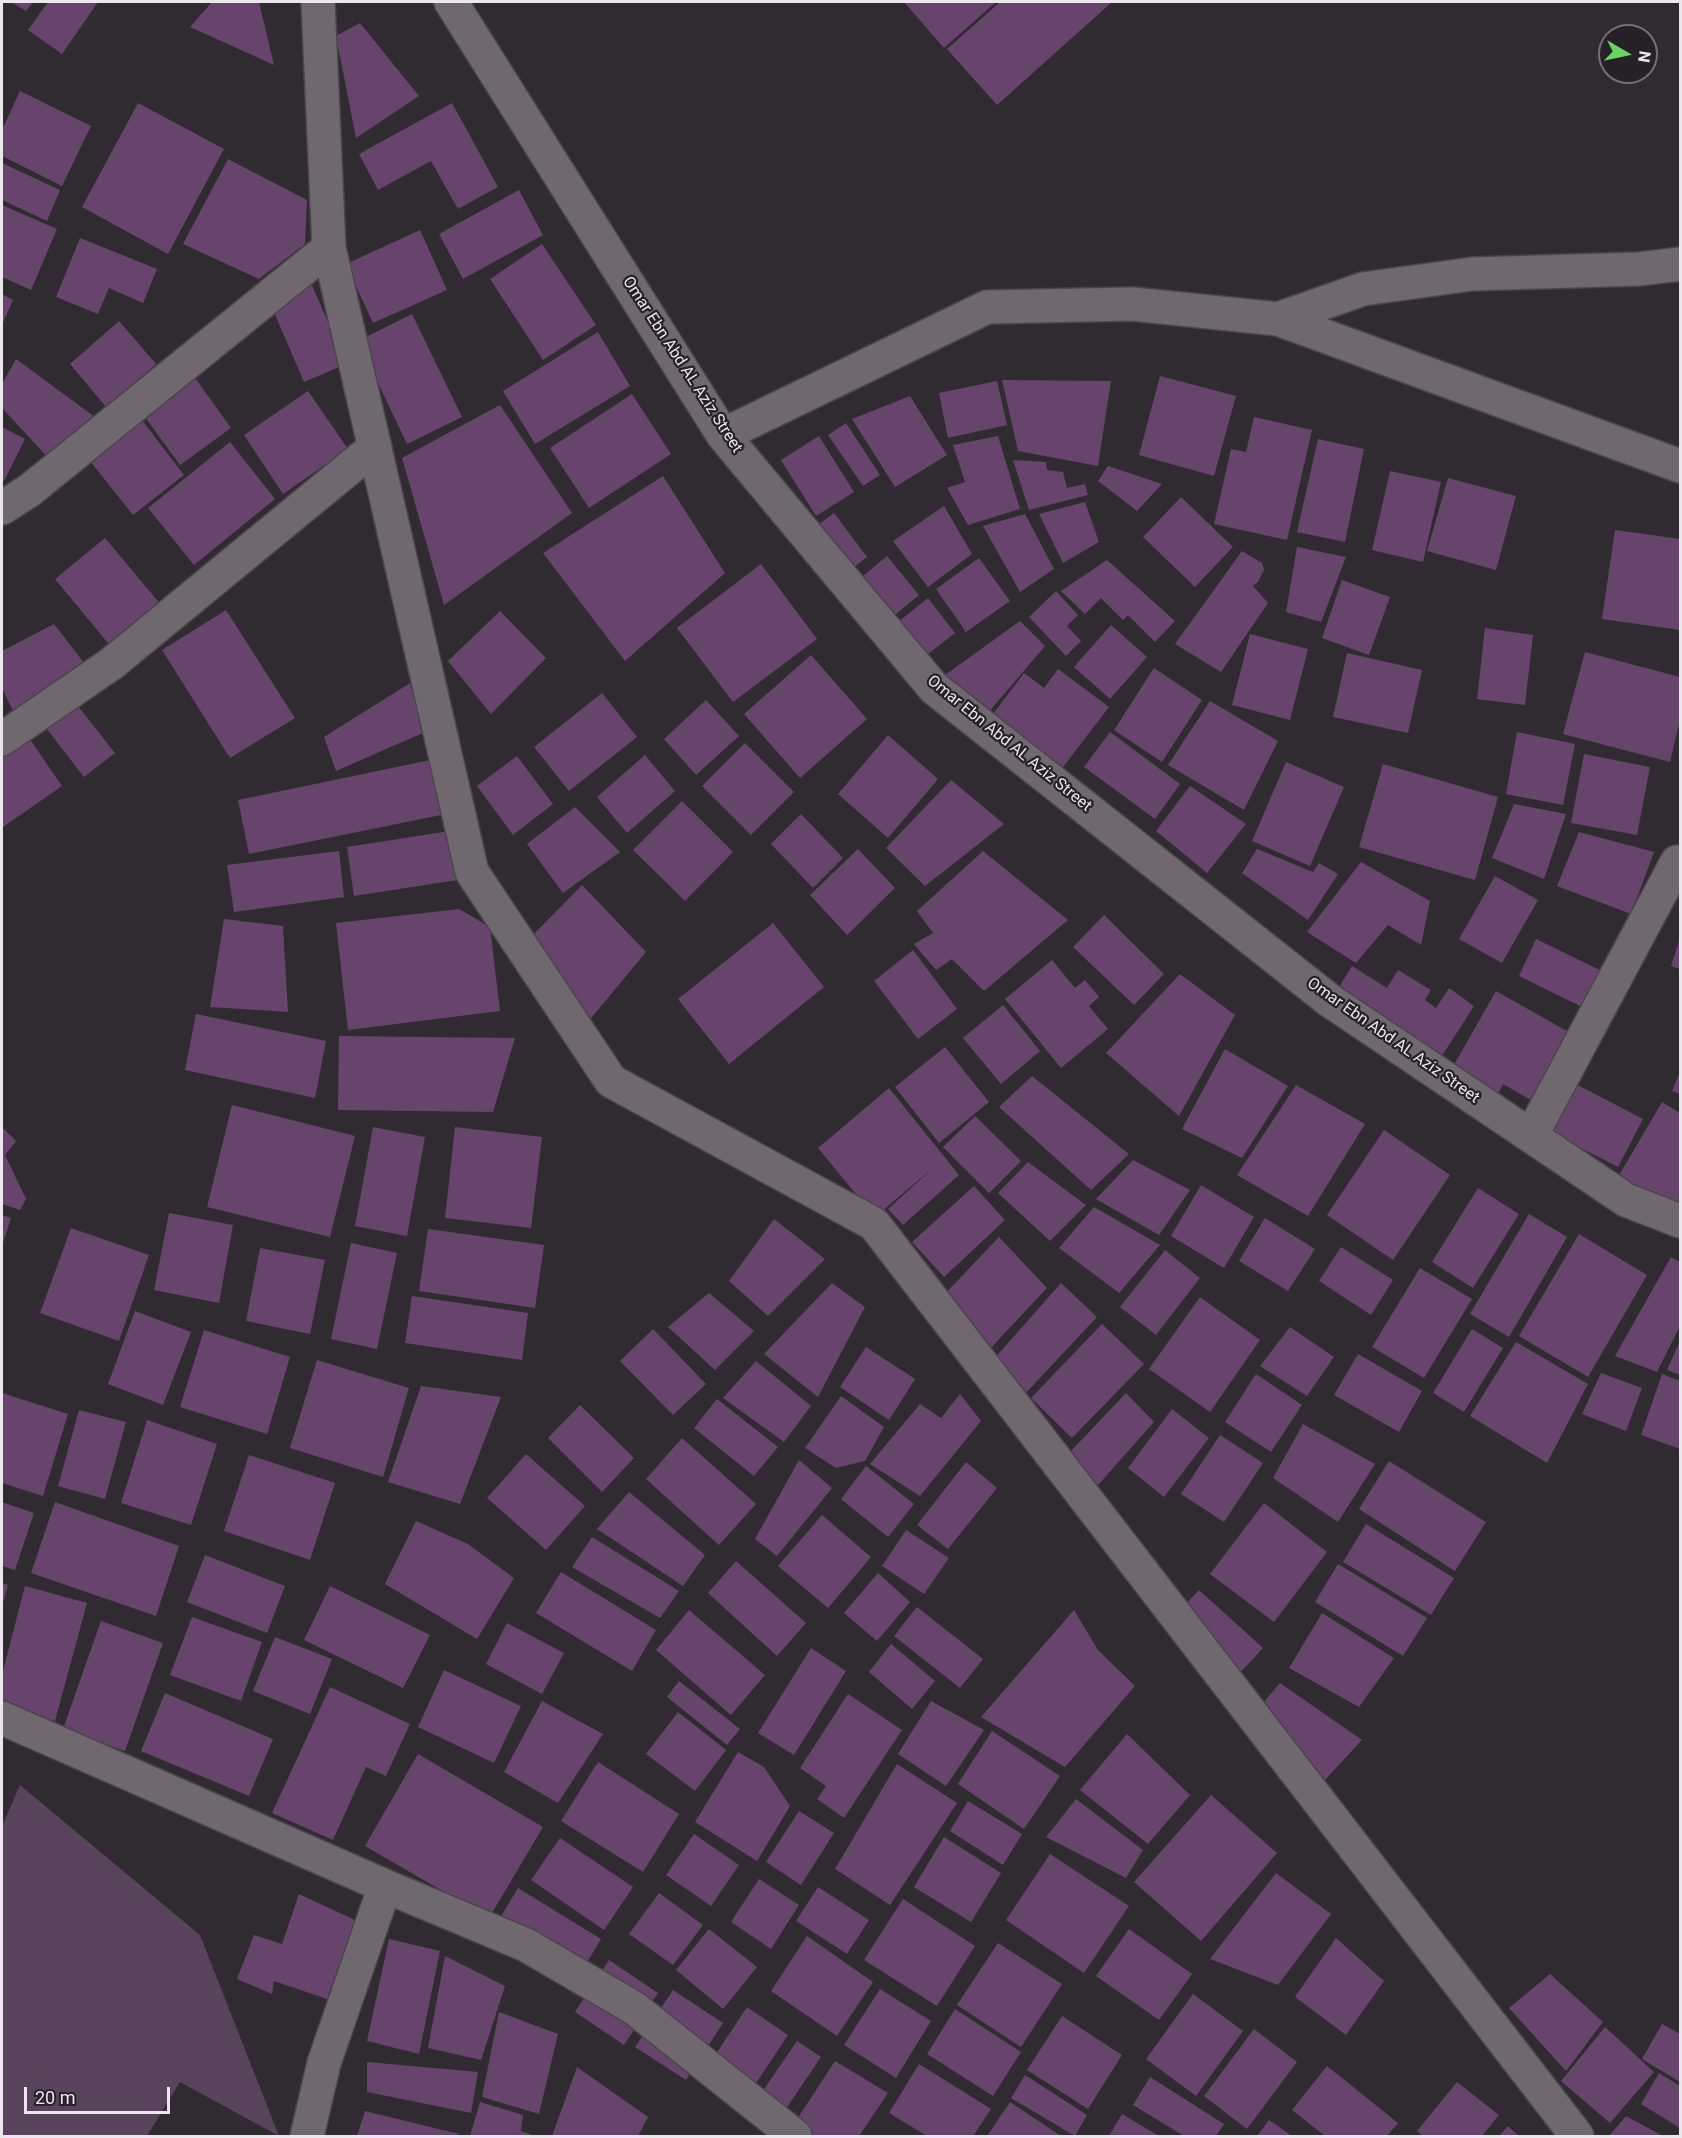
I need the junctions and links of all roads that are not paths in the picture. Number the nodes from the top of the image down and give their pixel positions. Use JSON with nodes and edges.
{"nodes":[{"id":1,"x":318,"y":2,"type":"edge"},
{"id":2,"x":451,"y":2,"type":"edge"},
{"id":3,"x":329,"y":248,"type":"junction"},
{"id":4,"x":1680,"y":264,"type":"edge"},
{"id":5,"x":1278,"y":319,"type":"junction"},
{"id":6,"x":723,"y":435,"type":"junction"},
{"id":7,"x":375,"y":447,"type":"junction"},
{"id":8,"x":1680,"y":466,"type":"edge"},
{"id":9,"x":2,"y":508,"type":"edge"},
{"id":10,"x":2,"y":739,"type":"edge"},
{"id":11,"x":1677,"y":862,"type":"dead end"},
{"id":12,"x":1531,"y":1136,"type":"junction"},
{"id":13,"x":1680,"y":1221,"type":"edge"},
{"id":14,"x":2,"y":1719,"type":"edge"},
{"id":15,"x":385,"y":1886,"type":"junction"},
{"id":16,"x":306,"y":2136,"type":"edge"},
{"id":17,"x":795,"y":2136,"type":"edge"},
{"id":18,"x":1577,"y":2136,"type":"edge"}],
"edges":[{"from":1,"to":3,"type":"street"},
{"from":2,"to":6,"type":"street","name":"Omar Ebn Abd AL Aziz Street"},
{"from":3,"to":7,"type":"street"},
{"from":3,"to":9,"type":"street"},
{"from":4,"to":5,"type":"street"},
{"from":5,"to":6,"type":"street"},
{"from":5,"to":8,"type":"street"},
{"from":6,"to":12,"type":"street","name":"Omar Ebn Abd AL Aziz Street"},
{"from":7,"to":10,"type":"street"},
{"from":7,"to":18,"type":"street"},
{"from":11,"to":12,"type":"street"},
{"from":12,"to":13,"type":"street","name":"Omar Ebn Abd AL Aziz Street"},
{"from":14,"to":15,"type":"street"},
{"from":15,"to":16,"type":"street"},
{"from":15,"to":17,"type":"street"}]}
